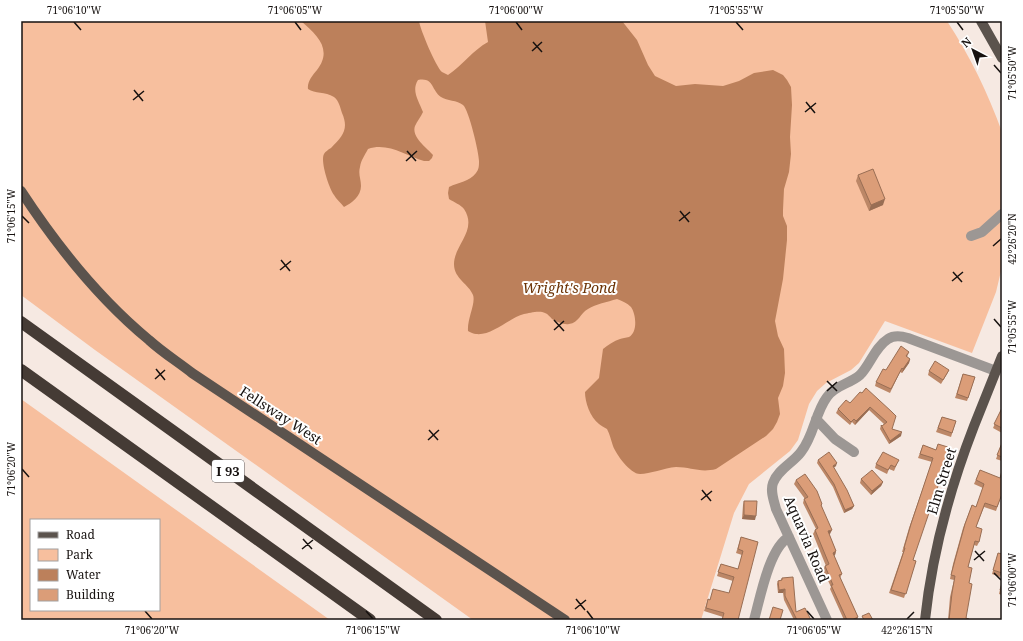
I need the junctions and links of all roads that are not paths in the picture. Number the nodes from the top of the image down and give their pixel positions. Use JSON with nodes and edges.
{"nodes":[{"id":1,"x":981,"y":21,"type":"edge"},
{"id":2,"x":998,"y":44,"type":"edge"},
{"id":3,"x":1002,"y":58,"type":"edge"},
{"id":4,"x":21,"y":190,"type":"edge"},
{"id":5,"x":1002,"y":214,"type":"edge"},
{"id":6,"x":971,"y":236,"type":"dead end"},
{"id":7,"x":21,"y":322,"type":"edge"},
{"id":8,"x":1002,"y":356,"type":"edge"},
{"id":9,"x":21,"y":370,"type":"edge"},
{"id":10,"x":996,"y":371,"type":"junction"},
{"id":11,"x":816,"y":419,"type":"junction"},
{"id":12,"x":854,"y":452,"type":"dead end"},
{"id":13,"x":788,"y":537,"type":"junction"},
{"id":14,"x":370,"y":620,"type":"edge"},
{"id":15,"x":436,"y":620,"type":"edge"},
{"id":16,"x":565,"y":620,"type":"edge"},
{"id":17,"x":754,"y":620,"type":"edge"},
{"id":18,"x":827,"y":620,"type":"edge"},
{"id":19,"x":925,"y":620,"type":"edge"}],
"edges":[{"from":1,"to":2,"type":"main road"},
{"from":2,"to":3,"type":"main road"},
{"from":4,"to":16,"type":"main road","name":"Fellsway West"},
{"from":5,"to":6,"type":"street"},
{"from":7,"to":15,"type":"highway","number":"I 93"},
{"from":8,"to":10,"type":"main road","name":"Elm Street"},
{"from":9,"to":14,"type":"highway","number":"I 93"},
{"from":10,"to":11,"type":"street","name":"Aquavia Road"},
{"from":10,"to":19,"type":"main road","name":"Elm Street"},
{"from":11,"to":12,"type":"street"},
{"from":11,"to":13,"type":"street","name":"Aquavia Road"},
{"from":13,"to":17,"type":"street"},
{"from":13,"to":18,"type":"street","name":"Aquavia Road"}]}
